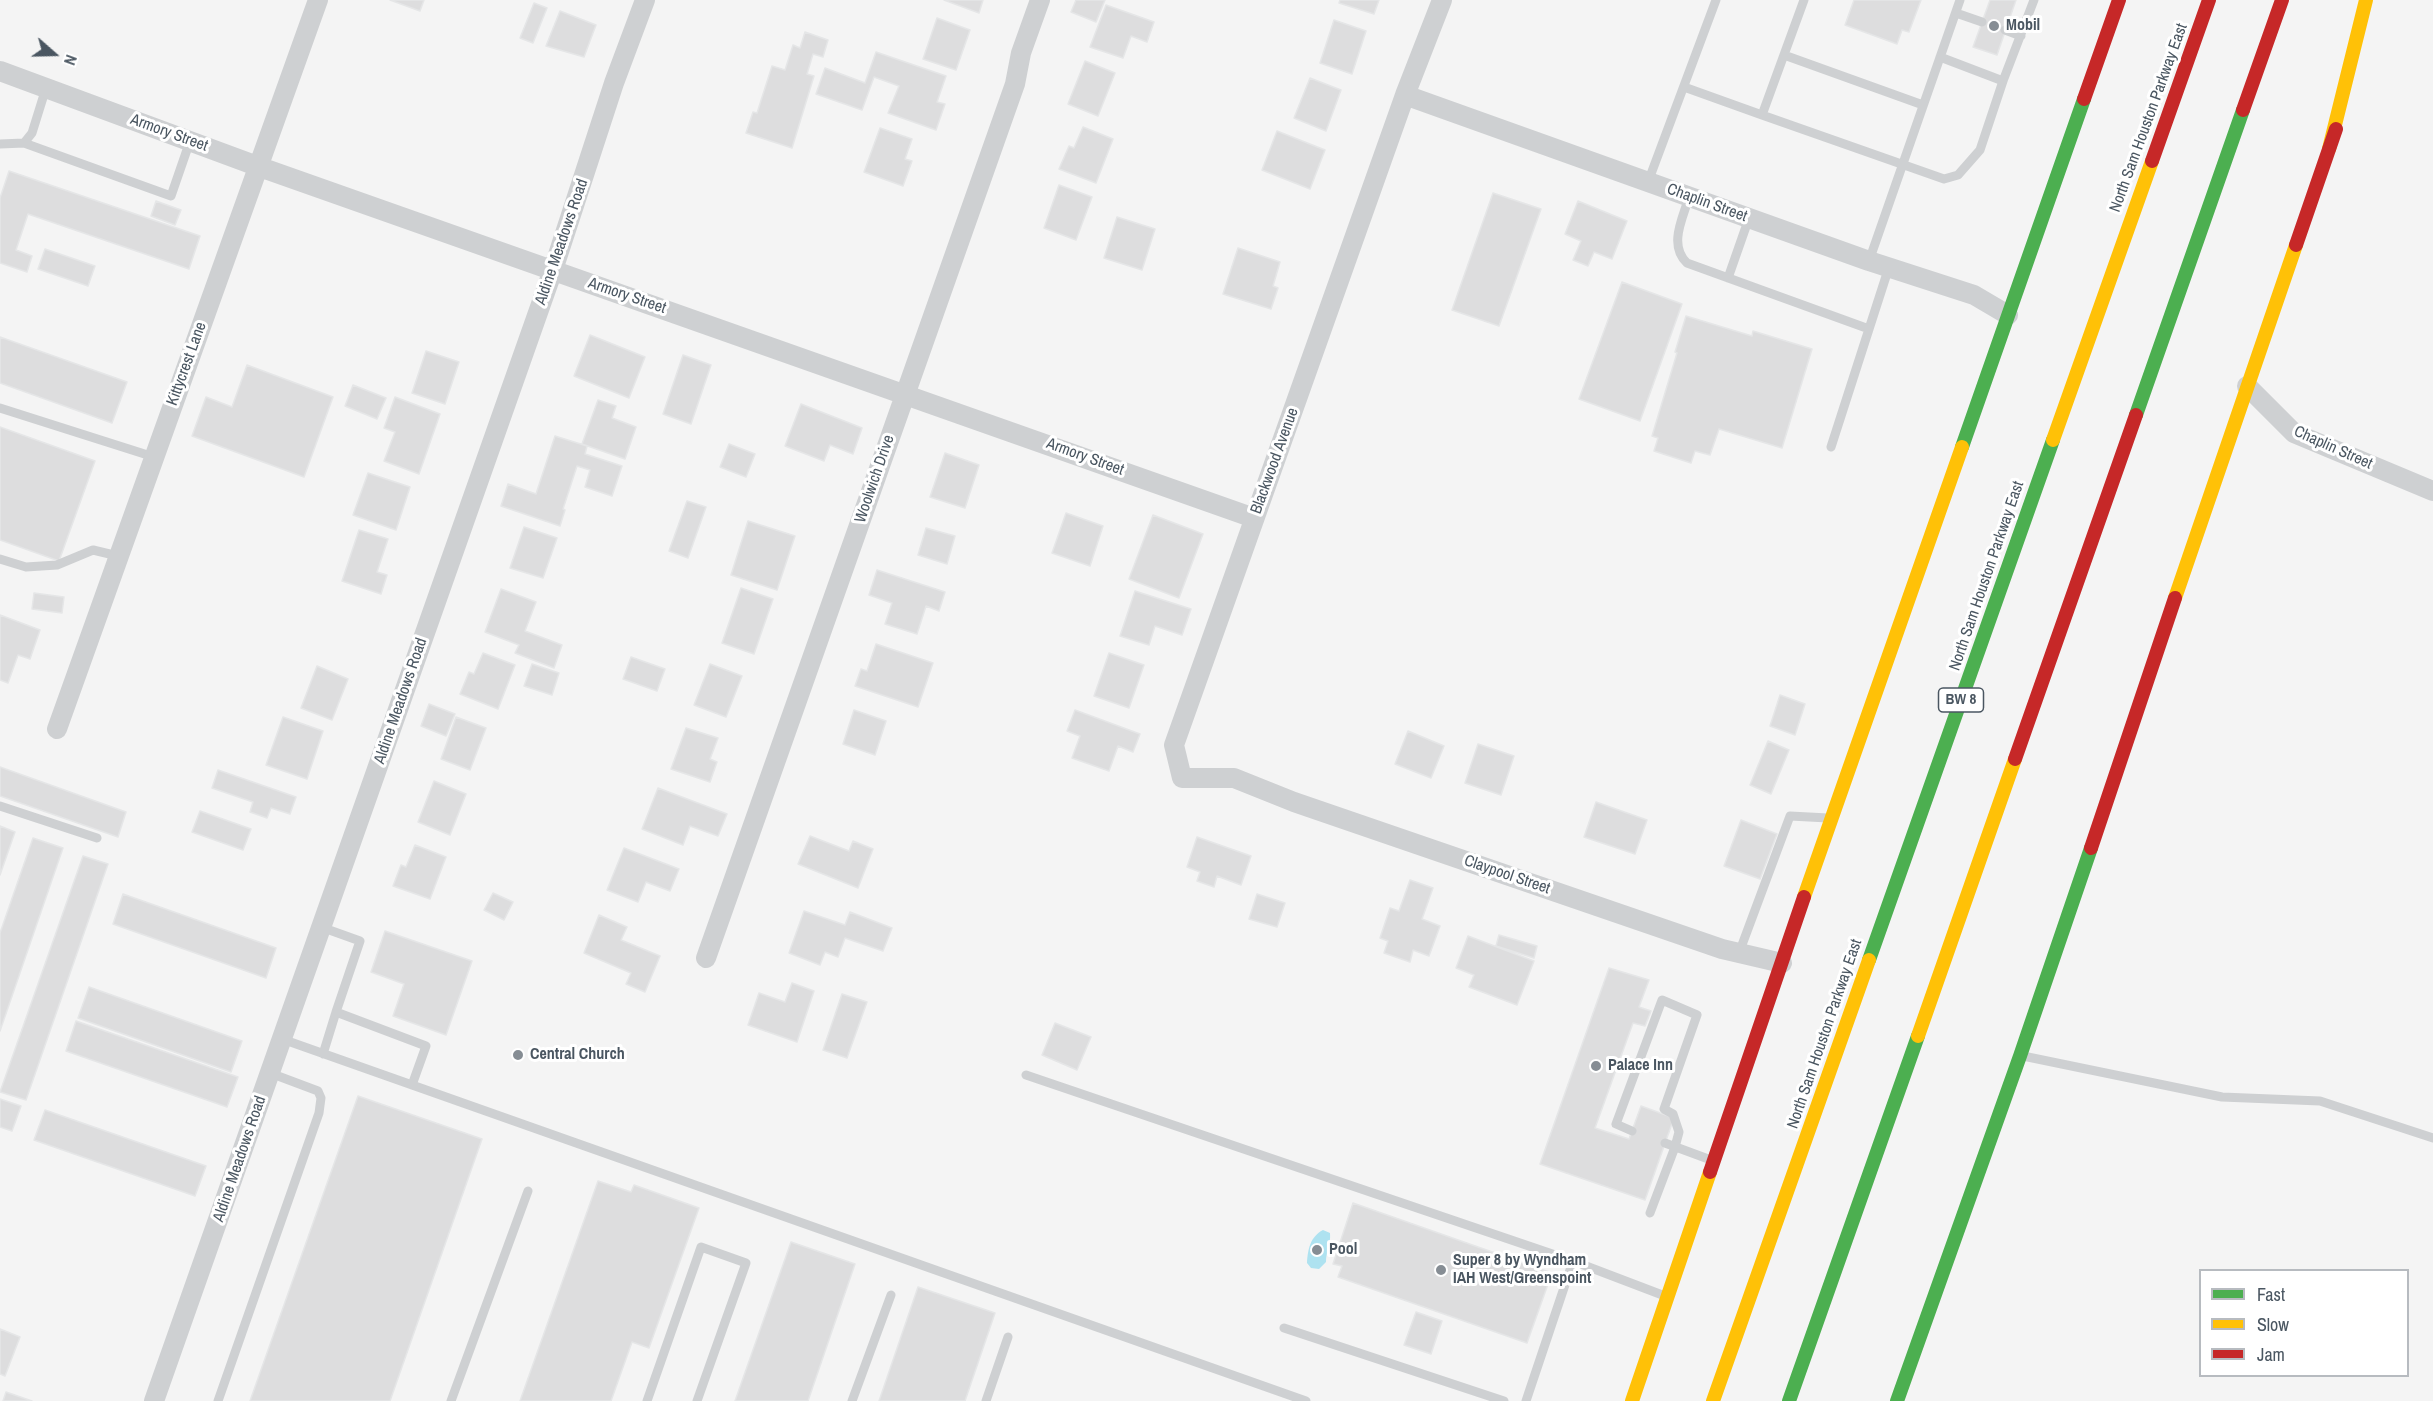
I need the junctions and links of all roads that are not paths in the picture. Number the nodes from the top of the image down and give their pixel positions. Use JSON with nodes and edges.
{"nodes":[{"id":1,"x":318,"y":0,"type":"edge"},
{"id":2,"x":645,"y":0,"type":"edge"},
{"id":3,"x":1040,"y":0,"type":"edge"},
{"id":4,"x":1442,"y":0,"type":"edge"},
{"id":5,"x":1716,"y":0,"type":"edge"},
{"id":6,"x":1804,"y":0,"type":"edge"},
{"id":7,"x":1960,"y":0,"type":"edge"},
{"id":8,"x":2119,"y":0,"type":"edge"},
{"id":9,"x":2209,"y":0,"type":"edge"},
{"id":10,"x":2282,"y":0,"type":"edge"},
{"id":11,"x":2366,"y":0,"type":"edge"},
{"id":12,"x":2032,"y":1,"type":"edge"},
{"id":13,"x":2378,"y":11,"type":"dead end"},
{"id":14,"x":1956,"y":12,"type":"junction"},
{"id":15,"x":1982,"y":22,"type":"dead end"},
{"id":16,"x":2006,"y":30,"type":"dead end"},
{"id":17,"x":2021,"y":36,"type":"junction"},
{"id":18,"x":1784,"y":55,"type":"junction"},
{"id":19,"x":1940,"y":57,"type":"junction"},
{"id":20,"x":0,"y":71,"type":"edge"},
{"id":21,"x":2003,"y":81,"type":"junction"},
{"id":22,"x":1684,"y":87,"type":"junction"},
{"id":23,"x":46,"y":88,"type":"junction"},
{"id":24,"x":1405,"y":95,"type":"junction"},
{"id":25,"x":1923,"y":105,"type":"junction"},
{"id":26,"x":1762,"y":115,"type":"junction"},
{"id":27,"x":190,"y":141,"type":"junction"},
{"id":28,"x":24,"y":143,"type":"junction"},
{"id":29,"x":0,"y":144,"type":"edge"},
{"id":30,"x":2329,"y":149,"type":"junction"},
{"id":31,"x":1903,"y":165,"type":"junction"},
{"id":32,"x":257,"y":166,"type":"junction"},
{"id":33,"x":1648,"y":182,"type":"junction"},
{"id":34,"x":1689,"y":197,"type":"junction"},
{"id":35,"x":1749,"y":218,"type":"junction"},
{"id":36,"x":1869,"y":261,"type":"junction"},
{"id":37,"x":1888,"y":267,"type":"junction"},
{"id":38,"x":553,"y":270,"type":"junction"},
{"id":39,"x":1728,"y":278,"type":"junction"},
{"id":40,"x":2008,"y":315,"type":"junction"},
{"id":41,"x":1869,"y":329,"type":"junction"},
{"id":42,"x":2247,"y":386,"type":"junction"},
{"id":43,"x":906,"y":393,"type":"junction"},
{"id":44,"x":0,"y":408,"type":"edge"},
{"id":45,"x":1831,"y":447,"type":"dead end"},
{"id":46,"x":154,"y":457,"type":"junction"},
{"id":47,"x":2433,"y":491,"type":"edge"},
{"id":48,"x":1254,"y":518,"type":"junction"},
{"id":49,"x":118,"y":556,"type":"junction"},
{"id":50,"x":0,"y":559,"type":"edge"},
{"id":51,"x":57,"y":729,"type":"dead end"},
{"id":52,"x":1234,"y":778,"type":"joint"},
{"id":53,"x":0,"y":806,"type":"edge"},
{"id":54,"x":1831,"y":818,"type":"junction"},
{"id":55,"x":97,"y":838,"type":"dead end"},
{"id":56,"x":321,"y":927,"type":"junction"},
{"id":57,"x":1738,"y":953,"type":"junction"},
{"id":58,"x":706,"y":958,"type":"dead end"},
{"id":59,"x":1782,"y":963,"type":"junction"},
{"id":60,"x":336,"y":1012,"type":"junction"},
{"id":61,"x":282,"y":1040,"type":"junction"},
{"id":62,"x":323,"y":1054,"type":"junction"},
{"id":63,"x":2020,"y":1056,"type":"junction"},
{"id":64,"x":270,"y":1073,"type":"junction"},
{"id":65,"x":1026,"y":1075,"type":"dead end"},
{"id":66,"x":412,"y":1085,"type":"junction"},
{"id":67,"x":1632,"y":1131,"type":"dead end"},
{"id":68,"x":2433,"y":1138,"type":"edge"},
{"id":69,"x":1665,"y":1143,"type":"dead end"},
{"id":70,"x":1675,"y":1146,"type":"junction"},
{"id":71,"x":1714,"y":1160,"type":"junction"},
{"id":72,"x":528,"y":1191,"type":"dead end"},
{"id":73,"x":1650,"y":1213,"type":"dead end"},
{"id":74,"x":1573,"y":1261,"type":"junction"},
{"id":75,"x":891,"y":1295,"type":"dead end"},
{"id":76,"x":1667,"y":1297,"type":"junction"},
{"id":77,"x":1284,"y":1328,"type":"dead end"},
{"id":78,"x":1008,"y":1337,"type":"dead end"},
{"id":79,"x":154,"y":1401,"type":"edge"},
{"id":80,"x":218,"y":1401,"type":"edge"},
{"id":81,"x":451,"y":1401,"type":"edge"},
{"id":82,"x":647,"y":1401,"type":"edge"},
{"id":83,"x":697,"y":1401,"type":"edge"},
{"id":84,"x":852,"y":1401,"type":"edge"},
{"id":85,"x":986,"y":1401,"type":"edge"},
{"id":86,"x":1306,"y":1401,"type":"edge"},
{"id":87,"x":1504,"y":1401,"type":"edge"},
{"id":88,"x":1526,"y":1401,"type":"edge"},
{"id":89,"x":1632,"y":1401,"type":"edge"},
{"id":90,"x":1713,"y":1401,"type":"edge"},
{"id":91,"x":1789,"y":1401,"type":"edge"},
{"id":92,"x":1897,"y":1401,"type":"edge"}],
"edges":[{"from":1,"to":32,"type":"street","name":"Kittycrest Lane"},
{"from":2,"to":38,"type":"street","name":"Aldine Meadows Road"},
{"from":3,"to":43,"type":"street","name":"Woolwich Drive"},
{"from":4,"to":24,"type":"street","name":"Blackwood Avenue"},
{"from":5,"to":22,"type":"lane"},
{"from":6,"to":18,"type":"lane"},
{"from":7,"to":14,"type":"lane"},
{"from":8,"to":40,"type":"main road"},
{"from":9,"to":90,"type":"main road","name":"North Sam Houston Parkway East","number":"BW 8"},
{"from":10,"to":91,"type":"main road"},
{"from":11,"to":30,"type":"main road"},
{"from":12,"to":17,"type":"lane"},
{"from":13,"to":30,"type":"main road"},
{"from":14,"to":15,"type":"lane"},
{"from":14,"to":19,"type":"lane"},
{"from":16,"to":17,"type":"lane"},
{"from":17,"to":21,"type":"lane"},
{"from":18,"to":25,"type":"lane"},
{"from":18,"to":26,"type":"lane"},
{"from":19,"to":21,"type":"lane"},
{"from":19,"to":25,"type":"lane"},
{"from":20,"to":23,"type":"street","name":"Armory Street"},
{"from":21,"to":31,"type":"lane"},
{"from":22,"to":26,"type":"lane"},
{"from":22,"to":33,"type":"lane"},
{"from":23,"to":27,"type":"street","name":"Armory Street"},
{"from":23,"to":28,"type":"lane"},
{"from":24,"to":33,"type":"street","name":"Chaplin Street"},
{"from":24,"to":48,"type":"street","name":"Blackwood Avenue"},
{"from":25,"to":31,"type":"lane"},
{"from":26,"to":31,"type":"lane"},
{"from":27,"to":28,"type":"lane"},
{"from":27,"to":32,"type":"street","name":"Armory Street"},
{"from":28,"to":29,"type":"lane"},
{"from":30,"to":42,"type":"main road"},
{"from":31,"to":36,"type":"lane"},
{"from":32,"to":38,"type":"street","name":"Armory Street"},
{"from":32,"to":46,"type":"street","name":"Kittycrest Lane"},
{"from":33,"to":34,"type":"street","name":"Chaplin Street"},
{"from":34,"to":35,"type":"street","name":"Chaplin Street"},
{"from":34,"to":39,"type":"lane"},
{"from":35,"to":36,"type":"street","name":"Chaplin Street"},
{"from":35,"to":39,"type":"lane"},
{"from":36,"to":37,"type":"street","name":"Chaplin Street"},
{"from":37,"to":40,"type":"street","name":"Chaplin Street"},
{"from":37,"to":41,"type":"lane"},
{"from":38,"to":43,"type":"street","name":"Armory Street"},
{"from":38,"to":56,"type":"street","name":"Aldine Meadows Road"},
{"from":39,"to":41,"type":"lane"},
{"from":40,"to":54,"type":"main road"},
{"from":41,"to":45,"type":"lane"},
{"from":42,"to":47,"type":"street","name":"Chaplin Street"},
{"from":42,"to":63,"type":"main road"},
{"from":43,"to":48,"type":"street","name":"Armory Street"},
{"from":43,"to":58,"type":"street","name":"Woolwich Drive"},
{"from":44,"to":46,"type":"lane"},
{"from":46,"to":49,"type":"street","name":"Kittycrest Lane"},
{"from":48,"to":52,"type":"street","name":"Blackwood Avenue"},
{"from":49,"to":50,"type":"lane"},
{"from":49,"to":51,"type":"street","name":"Kittycrest Lane"},
{"from":52,"to":57,"type":"street","name":"Claypool Street"},
{"from":53,"to":55,"type":"lane"},
{"from":54,"to":57,"type":"lane"},
{"from":54,"to":59,"type":"main road"},
{"from":56,"to":60,"type":"lane"},
{"from":56,"to":61,"type":"street","name":"Aldine Meadows Road"},
{"from":57,"to":59,"type":"street","name":"Claypool Street"},
{"from":59,"to":71,"type":"main road"},
{"from":60,"to":62,"type":"lane"},
{"from":60,"to":66,"type":"lane"},
{"from":61,"to":62,"type":"lane"},
{"from":61,"to":64,"type":"street","name":"Aldine Meadows Road"},
{"from":62,"to":66,"type":"lane"},
{"from":63,"to":68,"type":"lane"},
{"from":63,"to":92,"type":"main road"},
{"from":64,"to":79,"type":"street","name":"Aldine Meadows Road"},
{"from":64,"to":80,"type":"lane"},
{"from":65,"to":74,"type":"lane"},
{"from":66,"to":86,"type":"lane"},
{"from":67,"to":70,"type":"lane"},
{"from":69,"to":70,"type":"lane"},
{"from":70,"to":71,"type":"lane"},
{"from":70,"to":73,"type":"lane"},
{"from":71,"to":76,"type":"main road"},
{"from":72,"to":81,"type":"lane"},
{"from":74,"to":76,"type":"lane"},
{"from":74,"to":88,"type":"lane"},
{"from":75,"to":84,"type":"lane"},
{"from":76,"to":89,"type":"main road"},
{"from":77,"to":87,"type":"lane"},
{"from":78,"to":85,"type":"lane"},
{"from":82,"to":83,"type":"lane"}]}
